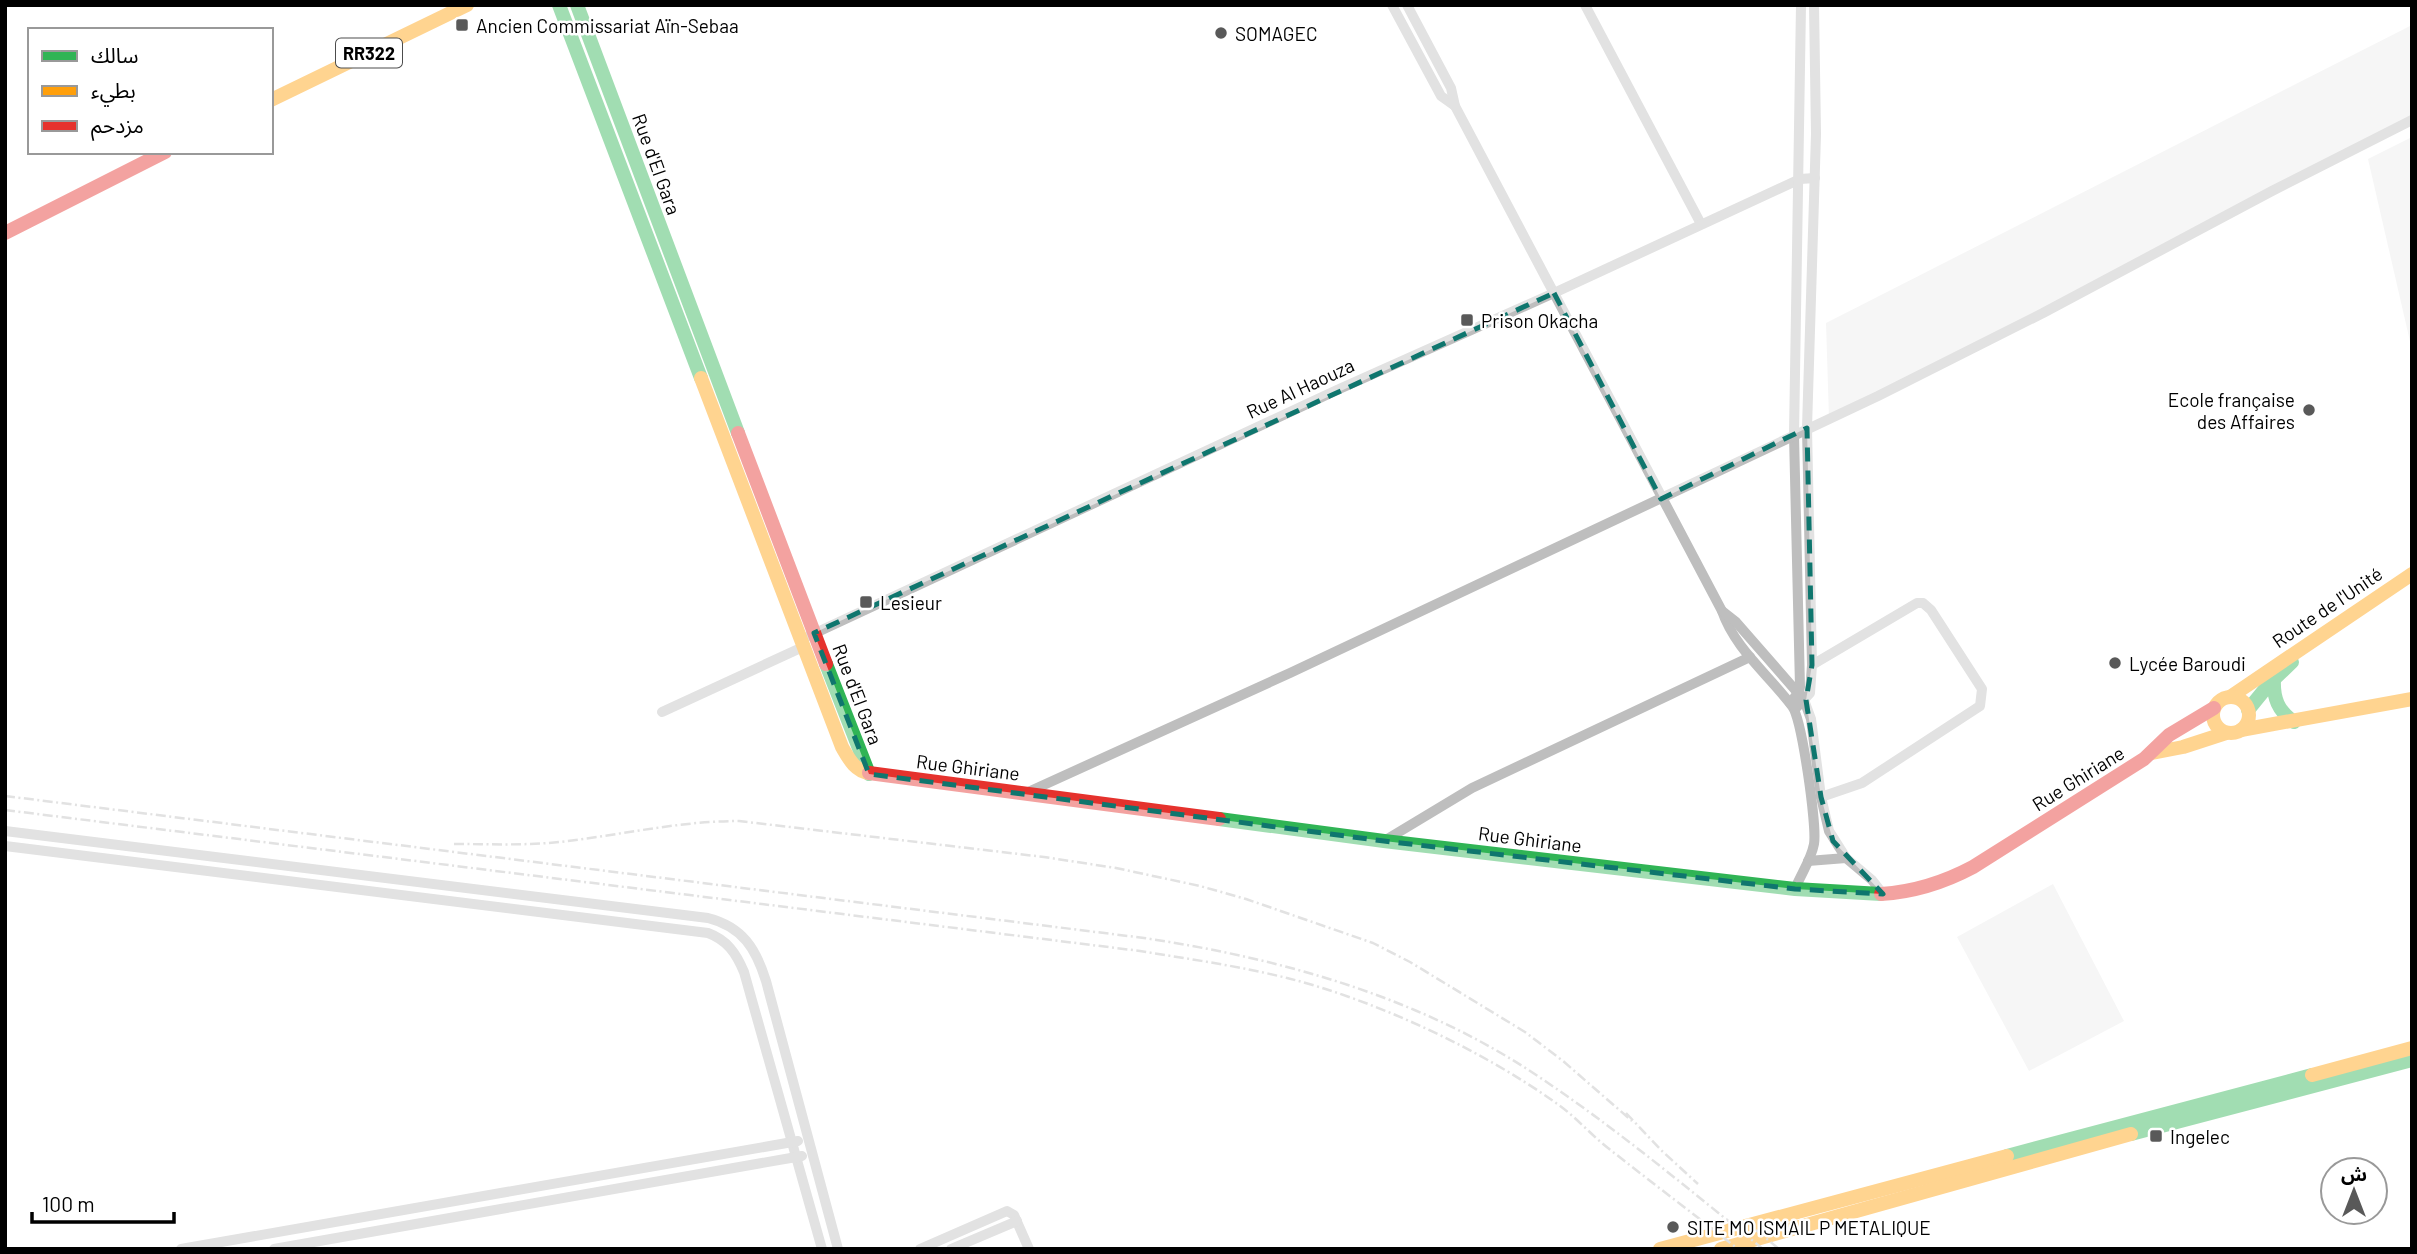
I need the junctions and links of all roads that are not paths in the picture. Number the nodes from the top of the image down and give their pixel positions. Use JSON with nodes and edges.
{"nodes":[{"id":1,"x":467,"y":5,"type":"edge"},
{"id":2,"x":559,"y":5,"type":"edge"},
{"id":3,"x":577,"y":5,"type":"edge"},
{"id":4,"x":1392,"y":5,"type":"edge"},
{"id":5,"x":1407,"y":5,"type":"edge"},
{"id":6,"x":1585,"y":5,"type":"edge"},
{"id":7,"x":1801,"y":5,"type":"edge"},
{"id":8,"x":1814,"y":5,"type":"edge"},
{"id":9,"x":273,"y":99,"type":"edge"},
{"id":10,"x":1455,"y":106,"type":"junction"},
{"id":11,"x":2412,"y":120,"type":"edge"},
{"id":12,"x":161,"y":154,"type":"edge"},
{"id":13,"x":640,"y":177,"type":"junction"},
{"id":14,"x":1815,"y":178,"type":"junction"},
{"id":15,"x":1800,"y":179,"type":"junction"},
{"id":16,"x":626,"y":184,"type":"junction"},
{"id":17,"x":1701,"y":224,"type":"junction"},
{"id":18,"x":5,"y":233,"type":"edge"},
{"id":19,"x":1554,"y":293,"type":"junction"},
{"id":20,"x":1807,"y":429,"type":"junction"},
{"id":21,"x":1794,"y":435,"type":"junction"},
{"id":22,"x":1661,"y":499,"type":"junction"},
{"id":23,"x":2412,"y":574,"type":"edge"},
{"id":24,"x":2412,"y":583,"type":"edge"},
{"id":25,"x":1721,"y":611,"type":"junction"},
{"id":26,"x":2362,"y":612,"type":"junction"},
{"id":27,"x":807,"y":639,"type":"junction"},
{"id":28,"x":1750,"y":657,"type":"junction"},
{"id":29,"x":1812,"y":665,"type":"junction"},
{"id":30,"x":2274,"y":679,"type":"junction"},
{"id":31,"x":1802,"y":696,"type":"junction"},
{"id":32,"x":2231,"y":697,"type":"junction"},
{"id":33,"x":2412,"y":699,"type":"edge"},
{"id":34,"x":1793,"y":706,"type":"junction"},
{"id":35,"x":2214,"y":708,"type":"junction"},
{"id":36,"x":662,"y":712,"type":"dead end"},
{"id":37,"x":2249,"y":713,"type":"junction"},
{"id":38,"x":2287,"y":723,"type":"junction"},
{"id":39,"x":2234,"y":731,"type":"junction"},
{"id":40,"x":2152,"y":753,"type":"junction"},
{"id":41,"x":869,"y":774,"type":"joint"},
{"id":42,"x":1024,"y":794,"type":"junction"},
{"id":43,"x":1821,"y":797,"type":"junction"},
{"id":44,"x":5,"y":831,"type":"edge"},
{"id":45,"x":1384,"y":841,"type":"junction"},
{"id":46,"x":5,"y":846,"type":"edge"},
{"id":47,"x":1846,"y":858,"type":"junction"},
{"id":48,"x":1808,"y":861,"type":"junction"},
{"id":49,"x":1795,"y":889,"type":"junction"},
{"id":50,"x":1883,"y":894,"type":"junction"},
{"id":51,"x":752,"y":949,"type":"junction"},
{"id":52,"x":737,"y":958,"type":"junction"},
{"id":53,"x":2412,"y":1048,"type":"edge"},
{"id":54,"x":2412,"y":1060,"type":"edge"},
{"id":55,"x":808,"y":1139,"type":"junction"},
{"id":56,"x":792,"y":1142,"type":"junction"},
{"id":57,"x":812,"y":1154,"type":"junction"},
{"id":58,"x":796,"y":1157,"type":"junction"},
{"id":59,"x":823,"y":1196,"type":"junction"},
{"id":60,"x":471,"y":1198,"type":"junction"},
{"id":61,"x":808,"y":1199,"type":"junction"},
{"id":62,"x":474,"y":1214,"type":"junction"},
{"id":63,"x":1017,"y":1220,"type":"junction"},
{"id":64,"x":181,"y":1249,"type":"edge"},
{"id":65,"x":274,"y":1249,"type":"edge"},
{"id":66,"x":822,"y":1249,"type":"edge"},
{"id":67,"x":838,"y":1249,"type":"edge"},
{"id":68,"x":920,"y":1249,"type":"edge"},
{"id":69,"x":951,"y":1249,"type":"edge"},
{"id":70,"x":1029,"y":1249,"type":"edge"},
{"id":71,"x":1660,"y":1249,"type":"edge"},
{"id":72,"x":1721,"y":1249,"type":"edge"}],
"edges":[{"from":1,"to":9,"type":"street","number":"RR322"},
{"from":2,"to":16,"type":"street","name":"Rue d'El Gara"},
{"from":3,"to":13,"type":"street","name":"Rue d'El Gara"},
{"from":4,"to":10,"type":"street"},
{"from":5,"to":10,"type":"street"},
{"from":6,"to":17,"type":"street"},
{"from":7,"to":15,"type":"street"},
{"from":8,"to":14,"type":"street"},
{"from":10,"to":19,"type":"street"},
{"from":11,"to":20,"type":"street"},
{"from":12,"to":18,"type":"street"},
{"from":13,"to":16,"type":"street"},
{"from":13,"to":27,"type":"street","name":"Rue d'El Gara"},
{"from":14,"to":15,"type":"street","name":"Rue Al Haouza"},
{"from":14,"to":20,"type":"street"},
{"from":15,"to":17,"type":"street","name":"Rue Al Haouza"},
{"from":15,"to":21,"type":"street"},
{"from":16,"to":27,"type":"street","name":"Rue d'El Gara"},
{"from":17,"to":19,"type":"street","name":"Rue Al Haouza"},
{"from":19,"to":22,"type":"street"},
{"from":19,"to":27,"type":"street","name":"Rue Al Haouza"},
{"from":20,"to":21,"type":"street"},
{"from":20,"to":29,"type":"street"},
{"from":21,"to":22,"type":"street"},
{"from":21,"to":31,"type":"street"},
{"from":22,"to":25,"type":"street"},
{"from":22,"to":42,"type":"street"},
{"from":23,"to":26,"type":"street","name":"Route de l'Unité"},
{"from":24,"to":26,"type":"street","name":"Route de l'Unité"},
{"from":25,"to":28,"type":"street"},
{"from":25,"to":31,"type":"street"},
{"from":26,"to":30,"type":"street","name":"Route de l'Unité"},
{"from":26,"to":32,"type":"street","name":"Route de l'Unité"},
{"from":27,"to":36,"type":"street","name":"Rue Al Haouza"},
{"from":27,"to":41,"type":"street","name":"Rue d'El Gara"},
{"from":28,"to":34,"type":"street"},
{"from":28,"to":45,"type":"street"},
{"from":29,"to":31,"type":"street"},
{"from":29,"to":43,"type":"street"},
{"from":30,"to":37,"type":"street","name":"Route de l'Unité"},
{"from":30,"to":38,"type":"street"},
{"from":31,"to":34,"type":"street"},
{"from":31,"to":43,"type":"street"},
{"from":32,"to":35,"type":"street"},
{"from":32,"to":37,"type":"street"},
{"from":33,"to":38,"type":"street","name":"Rue Ghiriane"},
{"from":34,"to":48,"type":"street"},
{"from":35,"to":39,"type":"street"},
{"from":35,"to":40,"type":"street","name":"Rue Ghiriane"},
{"from":37,"to":38,"type":"street","name":"Rue Ghiriane"},
{"from":37,"to":39,"type":"street"},
{"from":38,"to":39,"type":"street","name":"Rue Ghiriane"},
{"from":39,"to":40,"type":"street","name":"Rue Ghiriane"},
{"from":40,"to":50,"type":"street","name":"Rue Ghiriane"},
{"from":41,"to":42,"type":"street","name":"Rue Ghiriane"},
{"from":42,"to":45,"type":"street","name":"Rue Ghiriane"},
{"from":43,"to":47,"type":"street"},
{"from":44,"to":51,"type":"street"},
{"from":45,"to":49,"type":"street","name":"Rue Ghiriane"},
{"from":46,"to":52,"type":"street"},
{"from":47,"to":48,"type":"street"},
{"from":47,"to":50,"type":"street"},
{"from":48,"to":49,"type":"street"},
{"from":49,"to":50,"type":"street","name":"Rue Ghiriane"},
{"from":51,"to":52,"type":"street"},
{"from":51,"to":55,"type":"street"},
{"from":52,"to":56,"type":"street"},
{"from":53,"to":71,"type":"street"},
{"from":54,"to":72,"type":"street"},
{"from":55,"to":56,"type":"street"},
{"from":55,"to":57,"type":"street"},
{"from":56,"to":58,"type":"street"},
{"from":56,"to":60,"type":"street"},
{"from":57,"to":58,"type":"street"},
{"from":57,"to":59,"type":"street"},
{"from":58,"to":61,"type":"street"},
{"from":58,"to":62,"type":"street"},
{"from":59,"to":61,"type":"street"},
{"from":59,"to":67,"type":"street"},
{"from":60,"to":62,"type":"street"},
{"from":60,"to":64,"type":"street"},
{"from":61,"to":66,"type":"street"},
{"from":62,"to":65,"type":"street"},
{"from":63,"to":68,"type":"street"},
{"from":63,"to":69,"type":"street"},
{"from":63,"to":70,"type":"street"}]}
